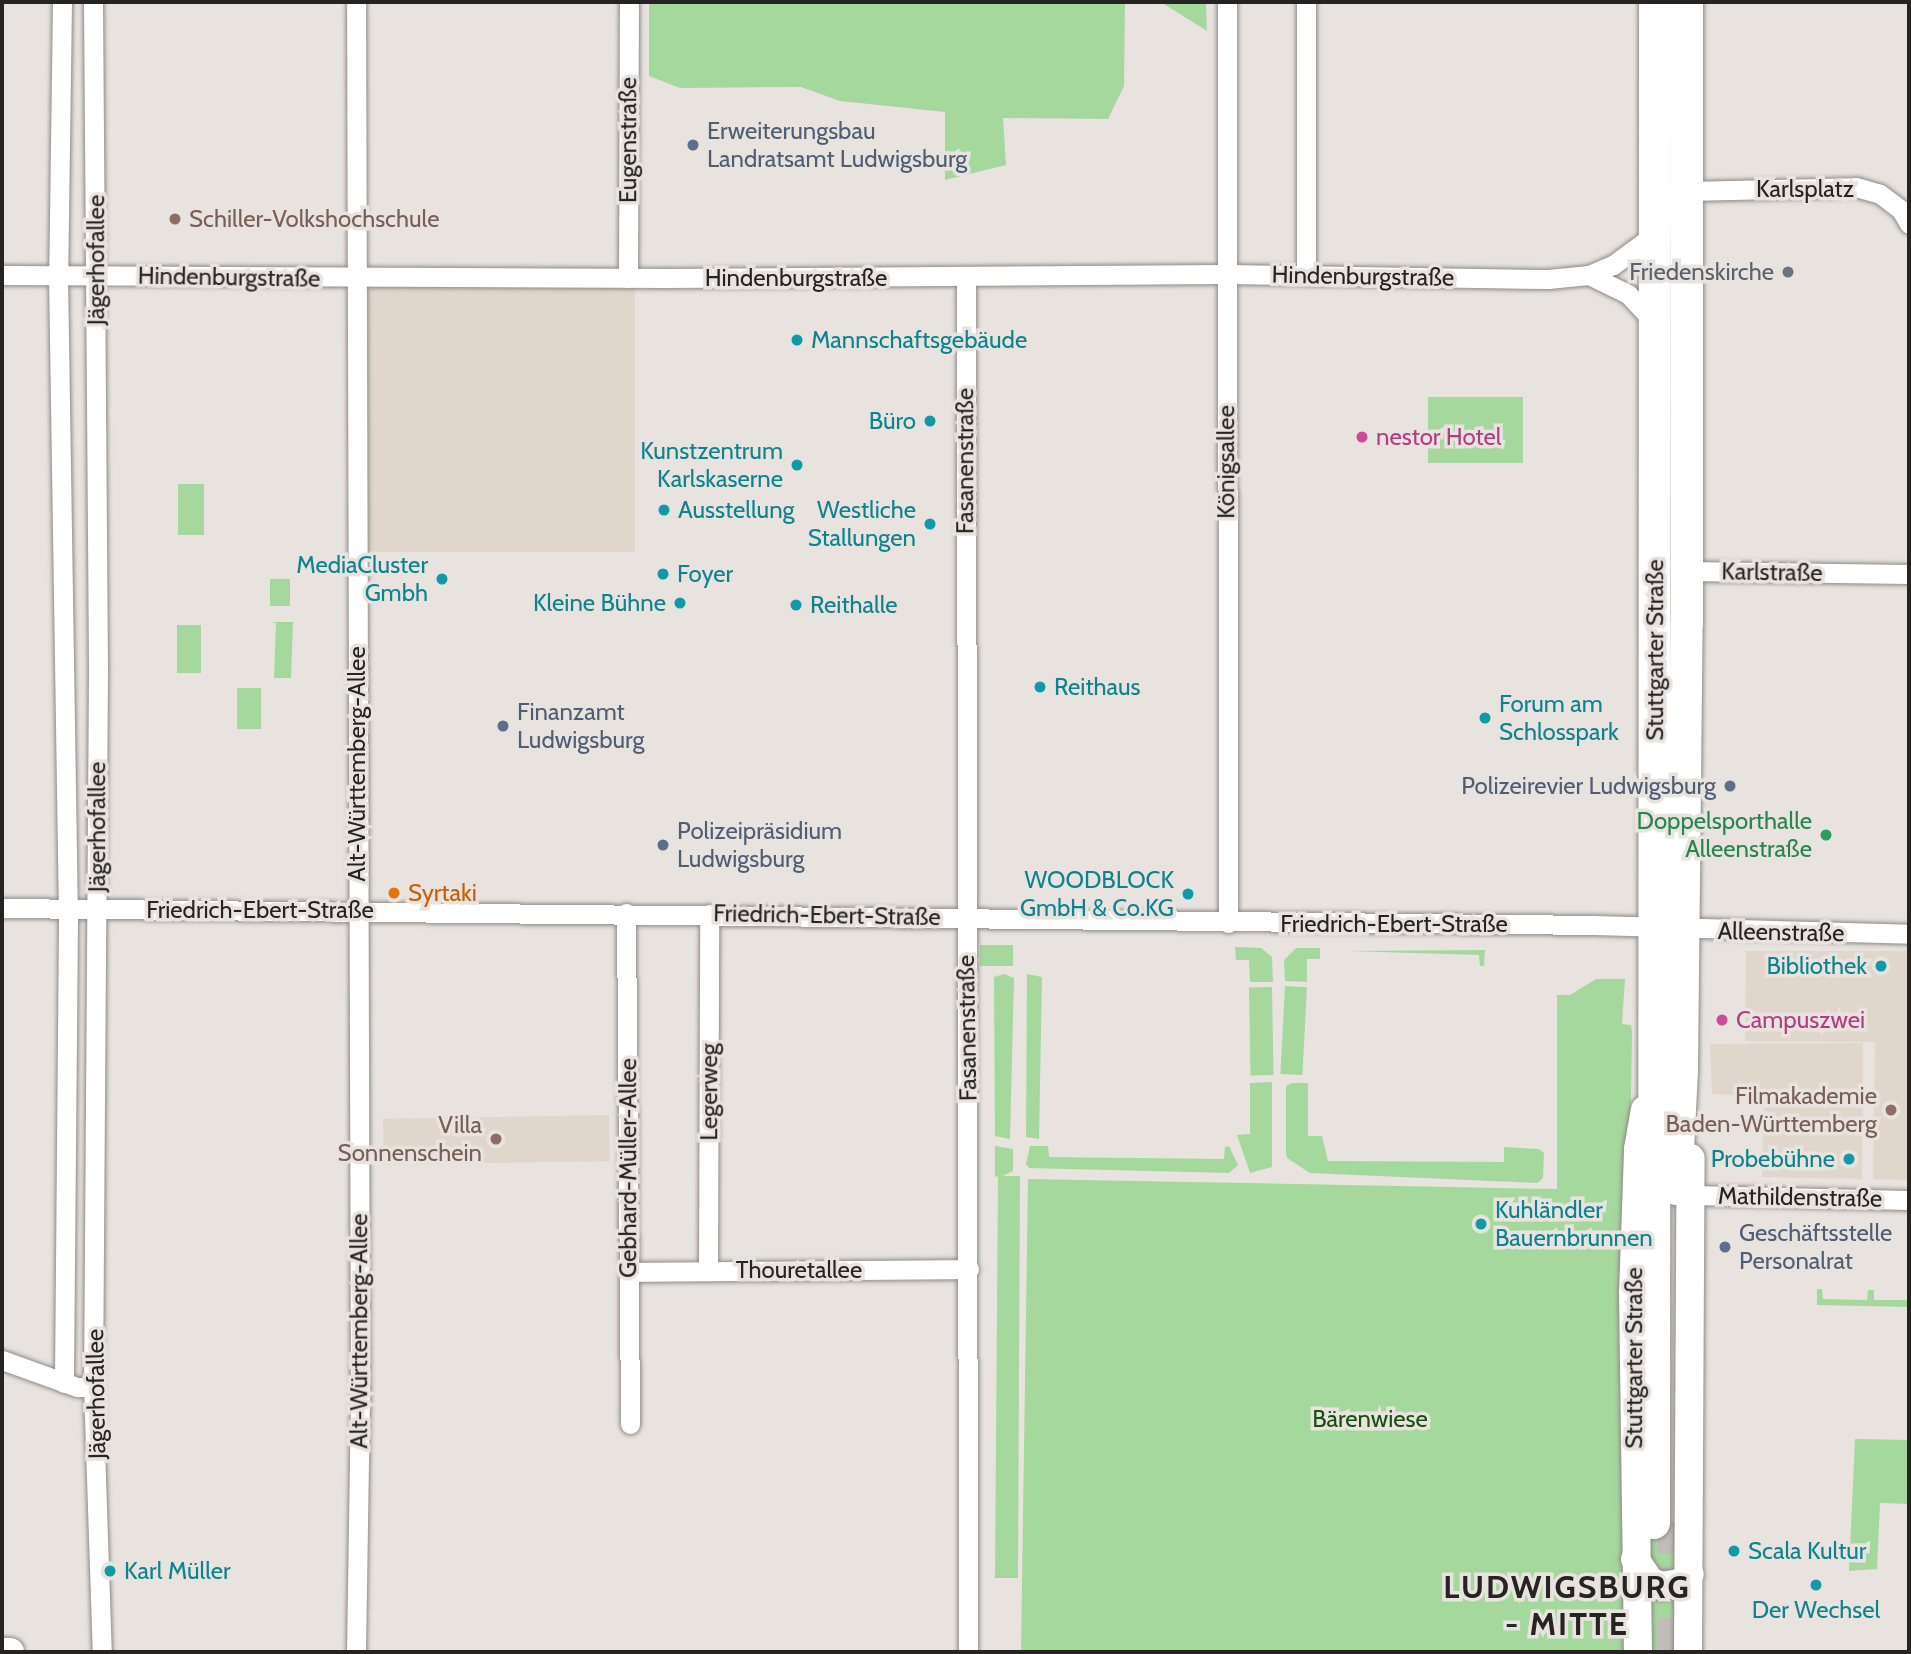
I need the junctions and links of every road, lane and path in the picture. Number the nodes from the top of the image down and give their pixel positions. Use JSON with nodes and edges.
{"nodes":[{"id":1,"x":62,"y":2,"type":"edge"},
{"id":2,"x":93,"y":2,"type":"edge"},
{"id":3,"x":356,"y":2,"type":"edge"},
{"id":4,"x":629,"y":2,"type":"edge"},
{"id":5,"x":1227,"y":2,"type":"edge"},
{"id":6,"x":1306,"y":2,"type":"edge"},
{"id":7,"x":1655,"y":2,"type":"edge"},
{"id":8,"x":1687,"y":2,"type":"edge"},
{"id":9,"x":1655,"y":149,"type":"junction"},
{"id":10,"x":1686,"y":191,"type":"junction"},
{"id":11,"x":1909,"y":224,"type":"edge"},
{"id":12,"x":1655,"y":234,"type":"junction"},
{"id":13,"x":1686,"y":265,"type":"junction"},
{"id":14,"x":58,"y":274,"type":"junction"},
{"id":15,"x":1226,"y":274,"type":"junction"},
{"id":16,"x":2,"y":275,"type":"edge"},
{"id":17,"x":97,"y":275,"type":"junction"},
{"id":18,"x":1306,"y":275,"type":"junction"},
{"id":19,"x":1589,"y":275,"type":"junction"},
{"id":20,"x":356,"y":278,"type":"junction"},
{"id":21,"x":628,"y":278,"type":"junction"},
{"id":22,"x":966,"y":278,"type":"junction"},
{"id":23,"x":1656,"y":323,"type":"junction"},
{"id":24,"x":1656,"y":531,"type":"junction"},
{"id":25,"x":1686,"y":571,"type":"junction"},
{"id":26,"x":1909,"y":573,"type":"edge"},
{"id":27,"x":2,"y":908,"type":"edge"},
{"id":28,"x":67,"y":909,"type":"junction"},
{"id":29,"x":97,"y":909,"type":"junction"},
{"id":30,"x":358,"y":911,"type":"junction"},
{"id":31,"x":626,"y":913,"type":"junction"},
{"id":32,"x":709,"y":914,"type":"junction"},
{"id":33,"x":966,"y":918,"type":"junction"},
{"id":34,"x":1227,"y":923,"type":"junction"},
{"id":35,"x":1652,"y":928,"type":"junction"},
{"id":36,"x":1684,"y":930,"type":"junction"},
{"id":37,"x":1909,"y":934,"type":"edge"},
{"id":38,"x":1668,"y":1067,"type":"junction"},
{"id":39,"x":1690,"y":1195,"type":"junction"},
{"id":40,"x":1909,"y":1200,"type":"edge"},
{"id":41,"x":969,"y":1269,"type":"junction"},
{"id":42,"x":708,"y":1271,"type":"junction"},
{"id":43,"x":629,"y":1272,"type":"junction"},
{"id":44,"x":3,"y":1365,"type":"edge"},
{"id":45,"x":64,"y":1383,"type":"junction"},
{"id":46,"x":93,"y":1387,"type":"junction"},
{"id":47,"x":630,"y":1424,"type":"dead end"},
{"id":48,"x":1664,"y":1523,"type":"tunnel mouth"},
{"id":49,"x":1635,"y":1559,"type":"junction"},
{"id":50,"x":1690,"y":1574,"type":"junction"},
{"id":51,"x":2,"y":1652,"type":"edge"},
{"id":52,"x":10,"y":1652,"type":"edge"},
{"id":53,"x":102,"y":1652,"type":"edge"},
{"id":54,"x":356,"y":1652,"type":"edge"},
{"id":55,"x":968,"y":1652,"type":"edge"},
{"id":56,"x":1638,"y":1652,"type":"edge"},
{"id":57,"x":1688,"y":1652,"type":"edge"}],
"edges":[{"from":1,"to":14,"type":"street","name":"Jägerhofallee"},
{"from":2,"to":17,"type":"street","name":"Jägerhofallee"},
{"from":3,"to":20,"type":"street","name":"Alt-Württemberg-Allee"},
{"from":4,"to":21,"type":"street","name":"Eugenstraße"},
{"from":5,"to":15,"type":"street","name":"Königsallee"},
{"from":6,"to":18,"type":"street"},
{"from":7,"to":9,"type":"main road","name":"Stuttgarter Straße"},
{"from":8,"to":10,"type":"main road","name":"Stuttgarter Straße"},
{"from":9,"to":10,"type":"street","name":"Stuttgarter Straße"},
{"from":9,"to":12,"type":"main road","name":"Stuttgarter Straße"},
{"from":10,"to":11,"type":"street","name":"Karlsplatz"},
{"from":10,"to":12,"type":"street","name":"Hindenburgstraße"},
{"from":10,"to":13,"type":"main road","name":"Stuttgarter Straße"},
{"from":12,"to":13,"type":"street"},
{"from":12,"to":19,"type":"street","name":"Hindenburgstraße"},
{"from":12,"to":23,"type":"main road","name":"Stuttgarter Straße"},
{"from":13,"to":25,"type":"main road","name":"Stuttgarter Straße"},
{"from":14,"to":16,"type":"street","name":"Hindenburgstraße"},
{"from":14,"to":17,"type":"street","name":"Hindenburgstraße"},
{"from":14,"to":28,"type":"street","name":"Jägerhofallee"},
{"from":15,"to":18,"type":"street","name":"Hindenburgstraße"},
{"from":15,"to":22,"type":"street","name":"Hindenburgstraße"},
{"from":15,"to":34,"type":"street","name":"Königsallee"},
{"from":17,"to":20,"type":"street","name":"Hindenburgstraße"},
{"from":17,"to":29,"type":"street","name":"Jägerhofallee"},
{"from":18,"to":19,"type":"street","name":"Hindenburgstraße"},
{"from":19,"to":23,"type":"street"},
{"from":20,"to":21,"type":"street","name":"Hindenburgstraße"},
{"from":20,"to":30,"type":"street","name":"Alt-Württemberg-Allee"},
{"from":21,"to":22,"type":"street","name":"Hindenburgstraße"},
{"from":22,"to":33,"type":"street","name":"Fasanenstraße"},
{"from":23,"to":24,"type":"main road","name":"Stuttgarter Straße"},
{"from":24,"to":25,"type":"street","name":"Karlstraße"},
{"from":24,"to":35,"type":"main road","name":"Stuttgarter Straße"},
{"from":25,"to":26,"type":"street","name":"Karlstraße"},
{"from":25,"to":36,"type":"main road","name":"Stuttgarter Straße"},
{"from":27,"to":28,"type":"street","name":"Friedrich-Ebert-Straße"},
{"from":28,"to":29,"type":"street","name":"Friedrich-Ebert-Straße"},
{"from":28,"to":45,"type":"street","name":"Jägerhofallee"},
{"from":29,"to":30,"type":"street","name":"Friedrich-Ebert-Straße"},
{"from":29,"to":46,"type":"street","name":"Jägerhofallee"},
{"from":30,"to":31,"type":"street","name":"Friedrich-Ebert-Straße"},
{"from":30,"to":54,"type":"street","name":"Alt-Württemberg-Allee"},
{"from":31,"to":32,"type":"street","name":"Friedrich-Ebert-Straße"},
{"from":31,"to":43,"type":"street","name":"Gebhard-Müller-Allee"},
{"from":32,"to":33,"type":"street","name":"Friedrich-Ebert-Straße"},
{"from":32,"to":42,"type":"street","name":"Legerweg"},
{"from":33,"to":34,"type":"street","name":"Friedrich-Ebert-Straße"},
{"from":33,"to":41,"type":"street","name":"Fasanenstraße"},
{"from":34,"to":35,"type":"street","name":"Friedrich-Ebert-Straße"},
{"from":35,"to":36,"type":"street","name":"Alleenstraße"},
{"from":35,"to":38,"type":"main road","name":"Stuttgarter Straße"},
{"from":36,"to":37,"type":"street","name":"Alleenstraße"},
{"from":36,"to":38,"type":"main road","name":"Stuttgarter Straße"},
{"from":38,"to":39,"type":"main road","name":"Stuttgarter Straße"},
{"from":38,"to":48,"type":"main road","name":"Stuttgarter Straße"},
{"from":38,"to":49,"type":"main road","name":"Stuttgarter Straße"},
{"from":39,"to":40,"type":"street","name":"Mathildenstraße"},
{"from":39,"to":50,"type":"main road","name":"Stuttgarter Straße"},
{"from":41,"to":42,"type":"street","name":"Thouretallee"},
{"from":41,"to":55,"type":"street","name":"Fasanenstraße"},
{"from":42,"to":43,"type":"street","name":"Thouretallee"},
{"from":43,"to":47,"type":"street","name":"Gebhard-Müller-Allee"},
{"from":44,"to":45,"type":"street"},
{"from":45,"to":46,"type":"street"},
{"from":46,"to":53,"type":"street","name":"Jägerhofallee"},
{"from":49,"to":50,"type":"main road"},
{"from":49,"to":56,"type":"main road","name":"Stuttgarter Straße"},
{"from":50,"to":57,"type":"main road","name":"Stuttgarter Straße"},
{"from":51,"to":52,"type":"main road"}]}
